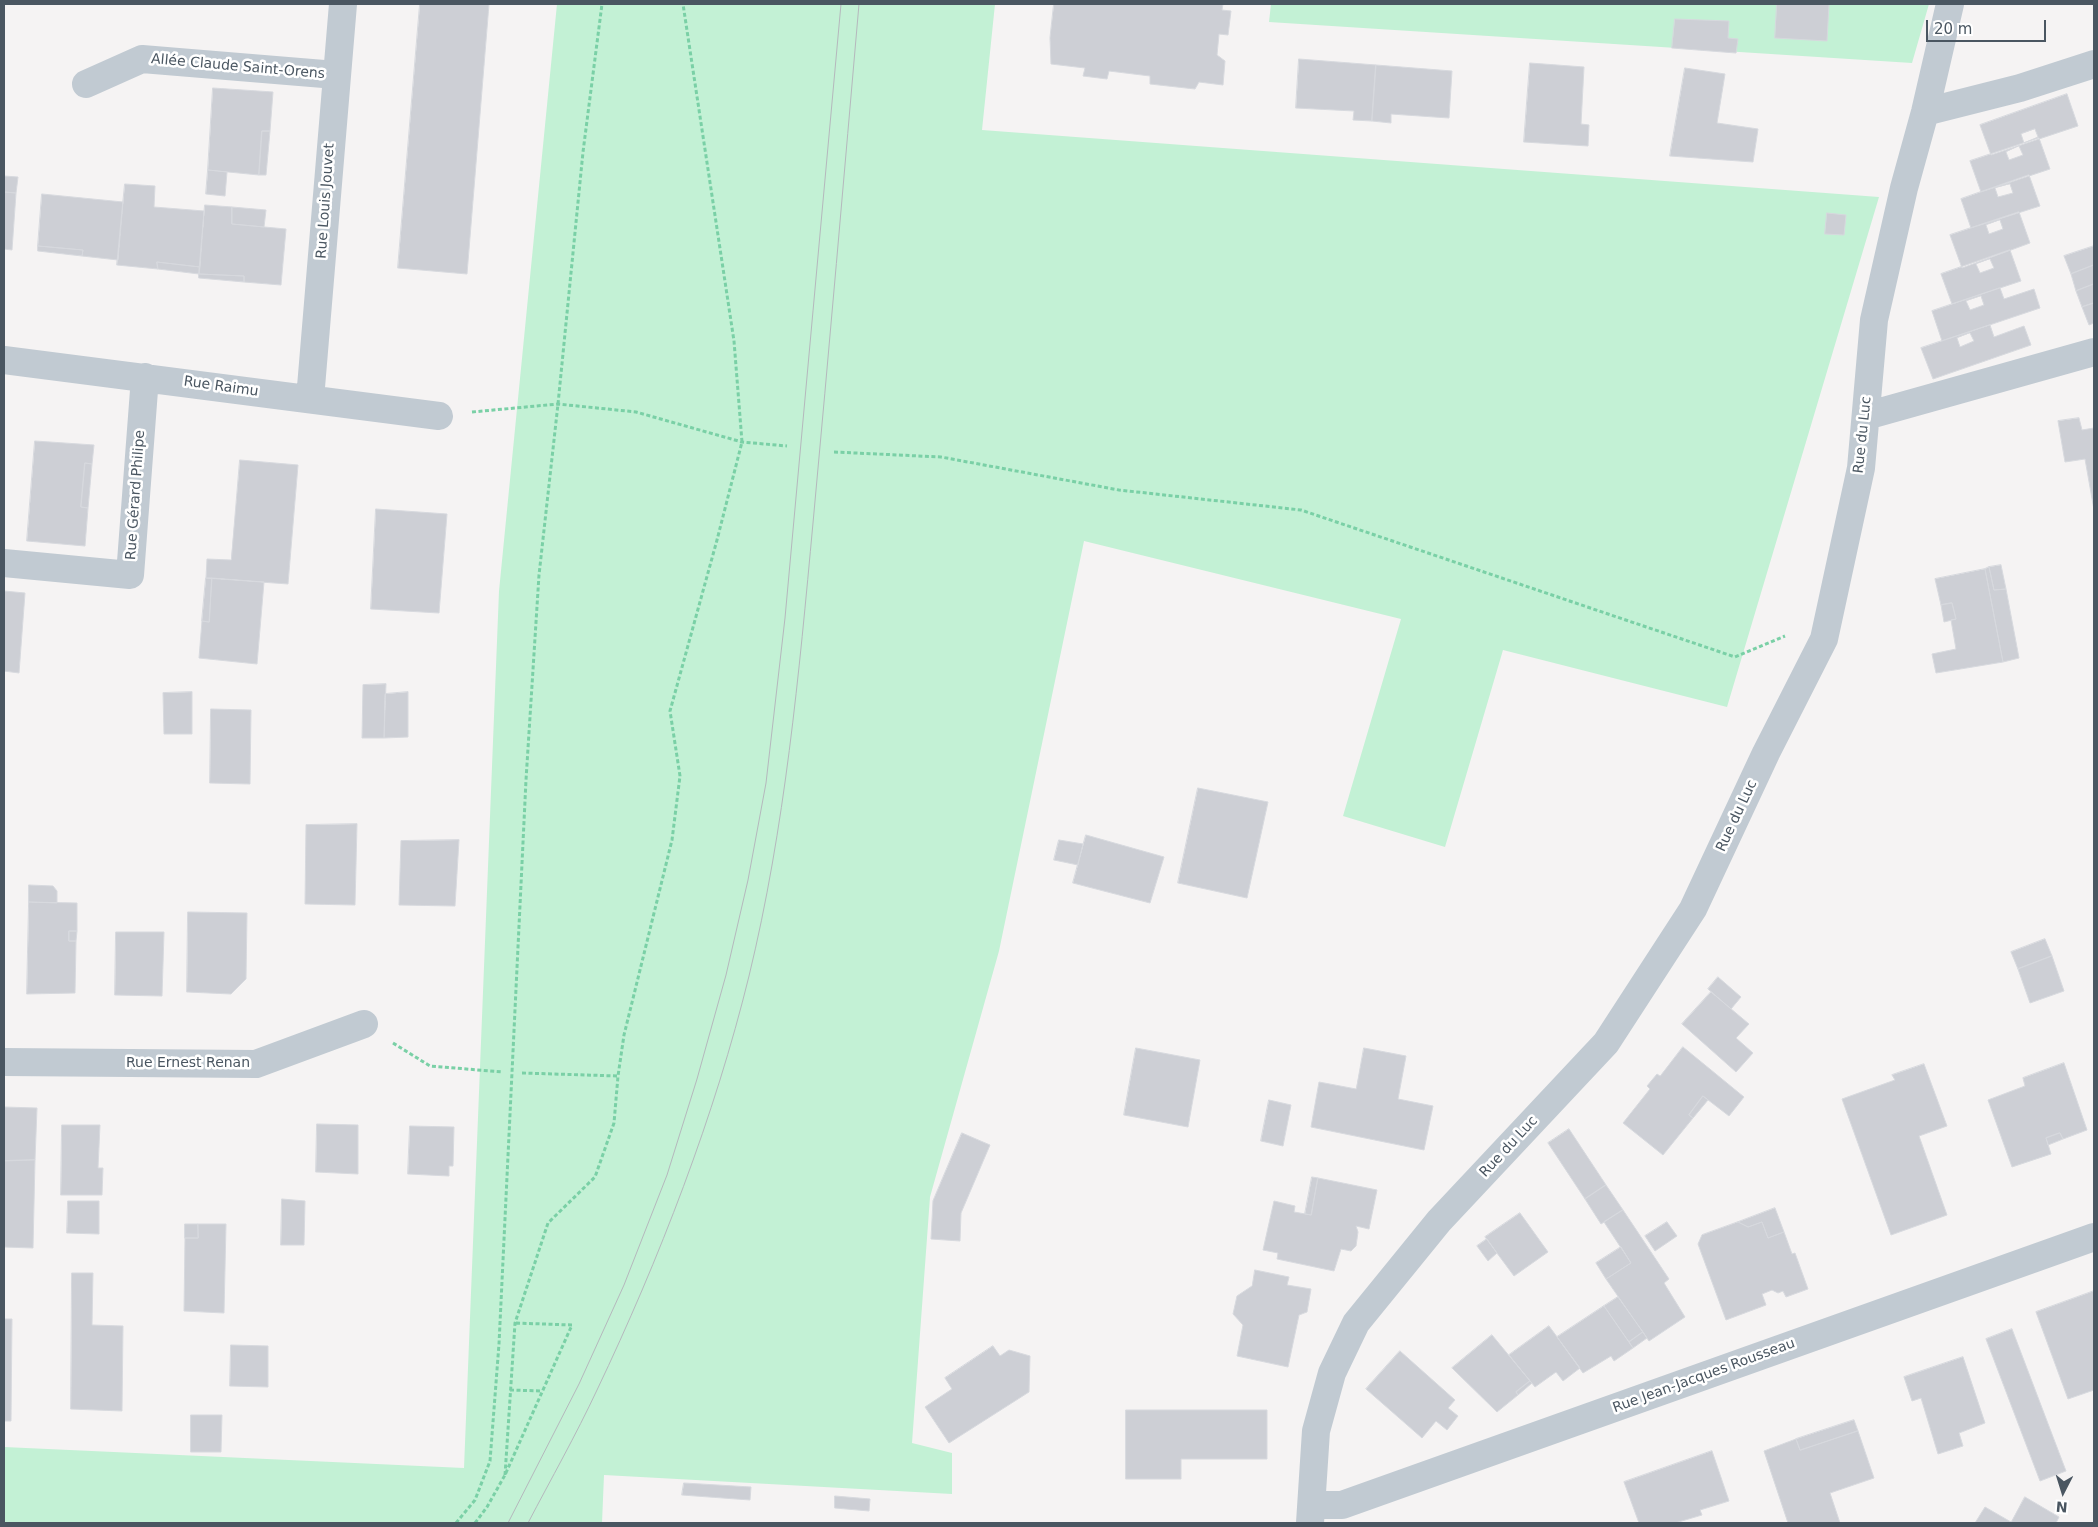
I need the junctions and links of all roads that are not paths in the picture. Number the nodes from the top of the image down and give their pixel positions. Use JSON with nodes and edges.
{"nodes":[{"id":1,"x":342,"y":4,"type":"edge"},
{"id":2,"x":1950,"y":4,"type":"edge"},
{"id":3,"x":2094,"y":64,"type":"edge"},
{"id":4,"x":336,"y":74,"type":"junction"},
{"id":5,"x":86,"y":84,"type":"dead end"},
{"id":6,"x":1925,"y":112,"type":"junction"},
{"id":7,"x":2094,"y":352,"type":"edge"},
{"id":8,"x":4,"y":360,"type":"edge"},
{"id":9,"x":145,"y":377,"type":"junction"},
{"id":10,"x":310,"y":399,"type":"junction"},
{"id":11,"x":439,"y":416,"type":"road end"},
{"id":12,"x":1866,"y":416,"type":"junction"},
{"id":13,"x":4,"y":563,"type":"edge"},
{"id":14,"x":364,"y":1024,"type":"road end"},
{"id":15,"x":4,"y":1062,"type":"edge"},
{"id":16,"x":2094,"y":1237,"type":"edge"},
{"id":17,"x":1311,"y":1514,"type":"edge"}],
"edges":[{"from":1,"to":4,"type":"street","name":"Rue Louis Jouvet"},
{"from":2,"to":6,"type":"street","name":"Rue du Luc"},
{"from":3,"to":6,"type":"street"},
{"from":4,"to":5,"type":"street","name":"Allée Claude Saint-Orens"},
{"from":4,"to":10,"type":"street","name":"Rue Louis Jouvet"},
{"from":6,"to":12,"type":"street","name":"Rue du Luc"},
{"from":7,"to":12,"type":"street"},
{"from":8,"to":9,"type":"street","name":"Rue Raimu"},
{"from":9,"to":10,"type":"street","name":"Rue Raimu"},
{"from":9,"to":13,"type":"street","name":"Rue Gérard Philipe"},
{"from":10,"to":11,"type":"street","name":"Rue Raimu"},
{"from":12,"to":17,"type":"street","name":"Rue du Luc"},
{"from":14,"to":15,"type":"street","name":"Rue Ernest Renan"},
{"from":16,"to":17,"type":"street","name":"Rue Jean-Jacques Rousseau"}]}
